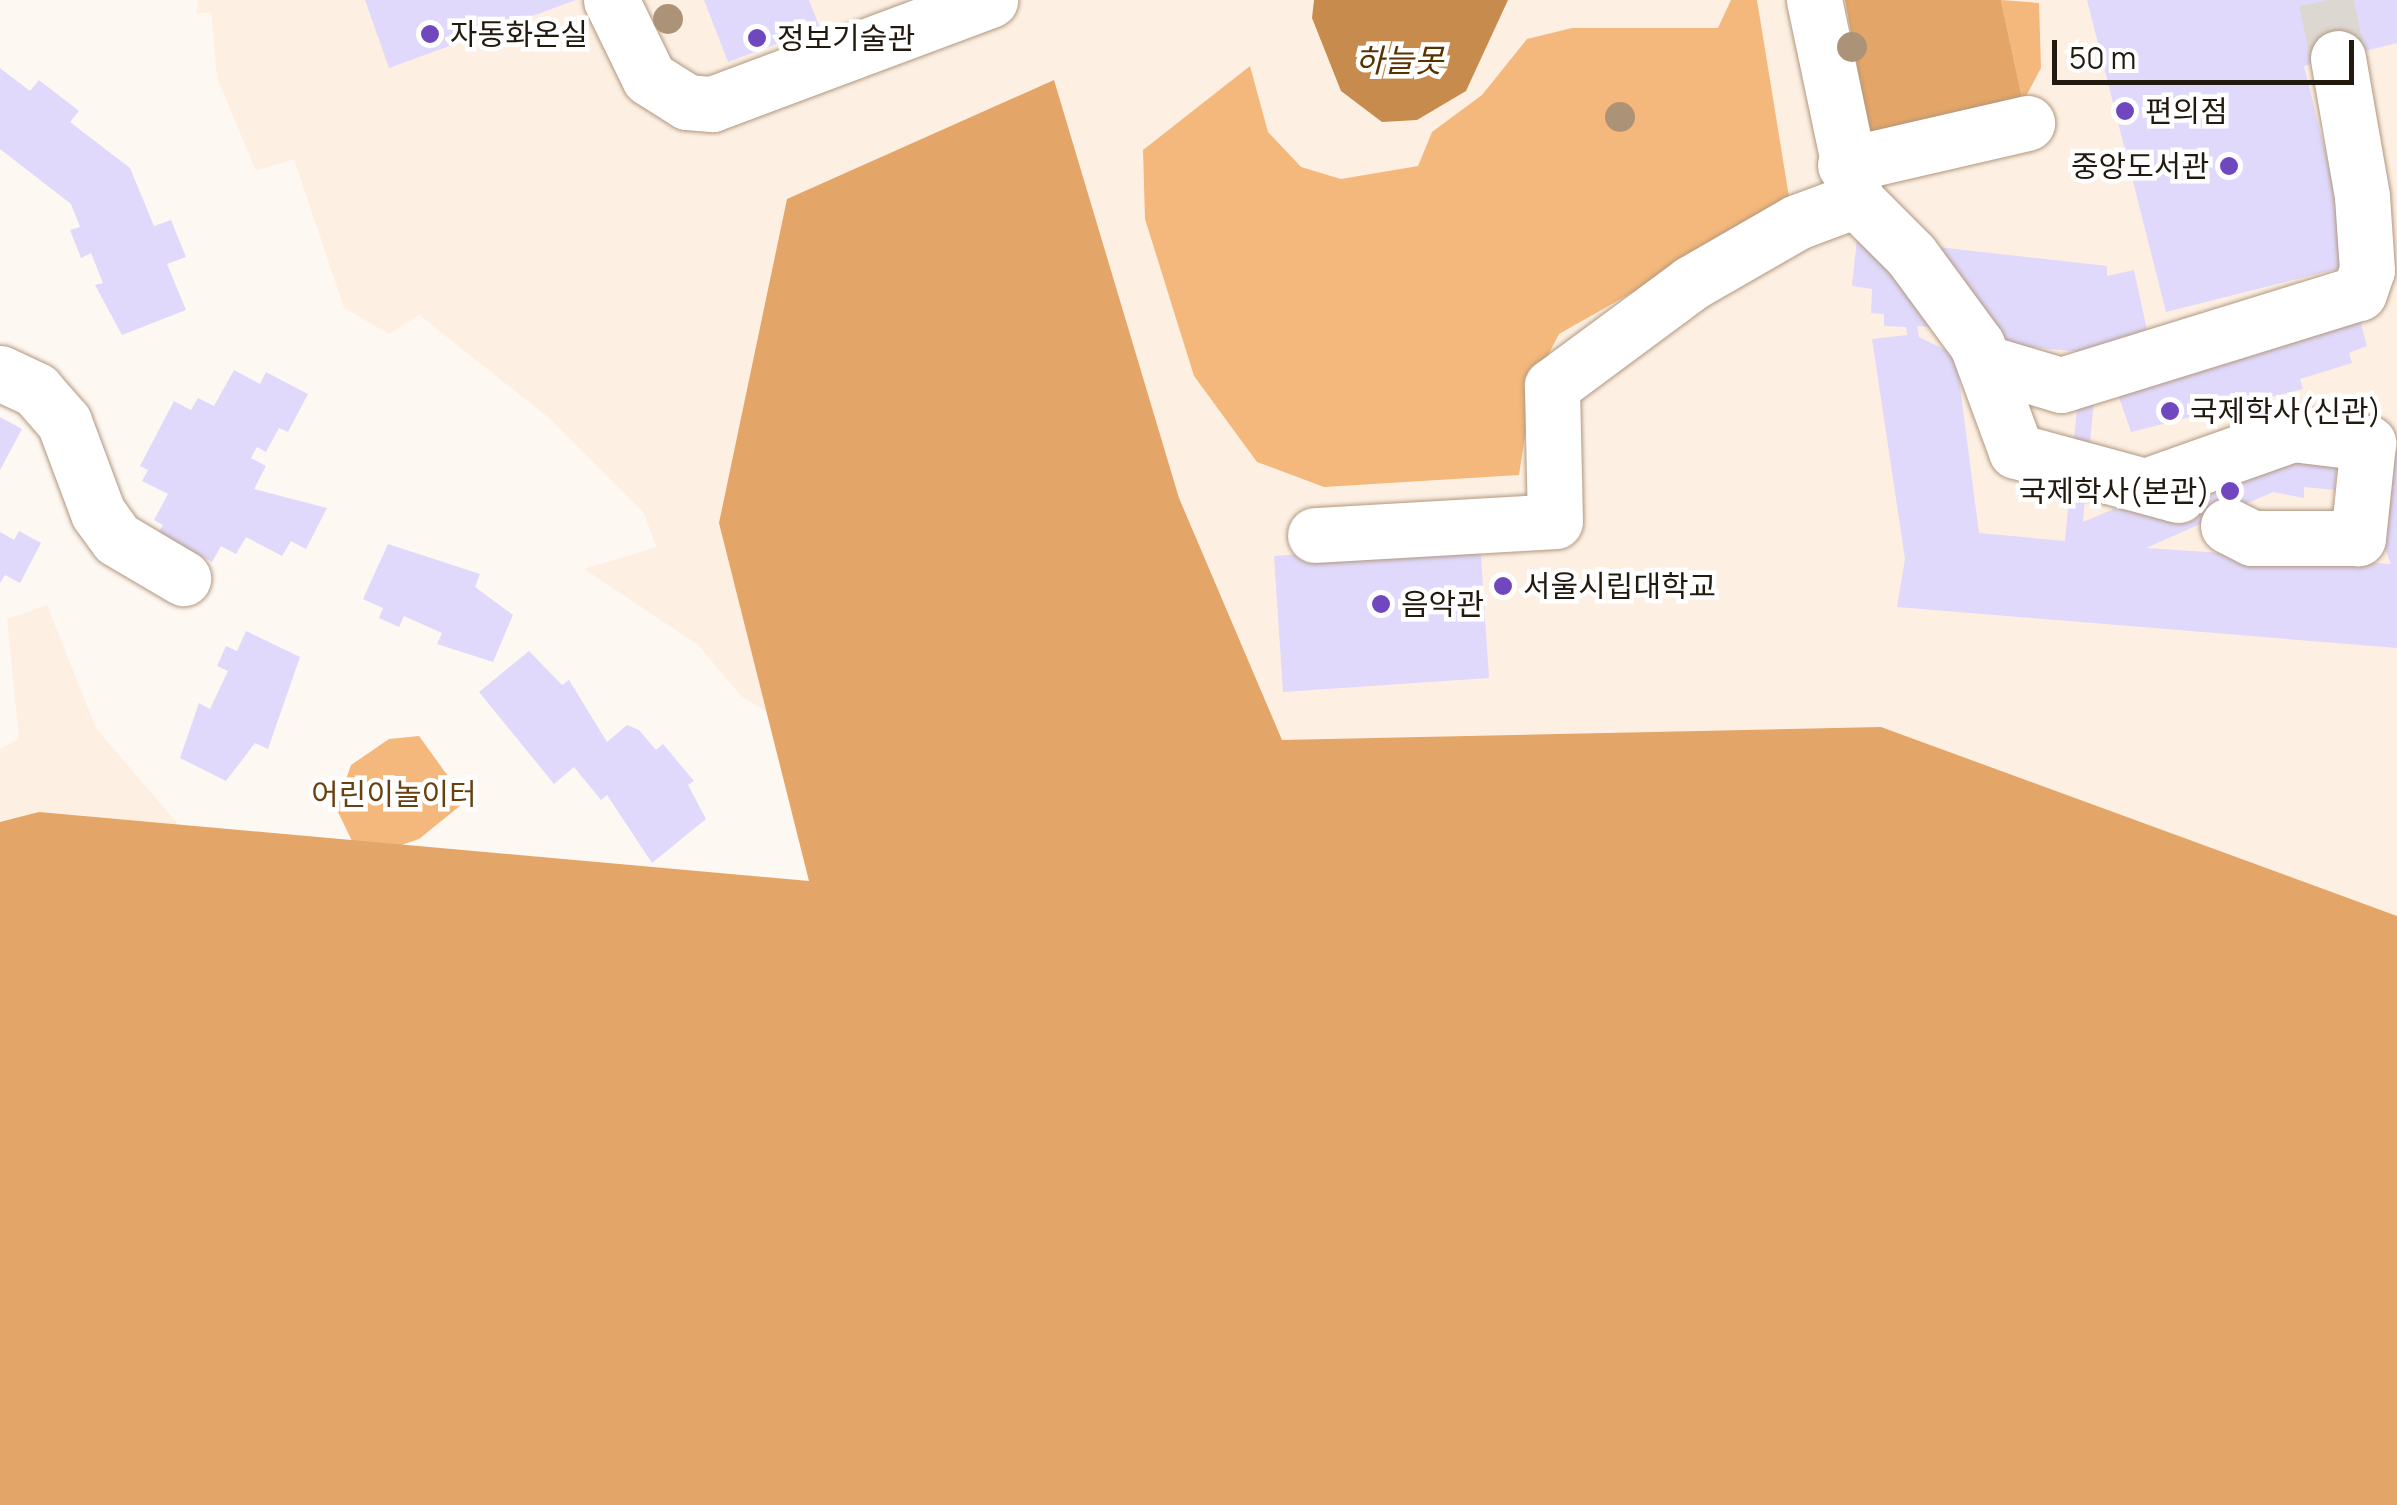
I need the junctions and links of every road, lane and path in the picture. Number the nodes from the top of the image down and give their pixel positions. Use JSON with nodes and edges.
{"nodes":[{"id":1,"x":611,"y":0,"type":"edge"},
{"id":2,"x":990,"y":0,"type":"edge"},
{"id":3,"x":1814,"y":0,"type":"edge"},
{"id":4,"x":2338,"y":58,"type":"tunnel mouth"},
{"id":5,"x":2027,"y":123,"type":"dead end"},
{"id":6,"x":1850,"y":183,"type":"junction"},
{"id":7,"x":1986,"y":363,"type":"junction"},
{"id":8,"x":0,"y":372,"type":"edge"},
{"id":9,"x":2382,"y":428,"type":"edge"},
{"id":10,"x":2228,"y":526,"type":"dead end"},
{"id":11,"x":1315,"y":535,"type":"dead end"},
{"id":12,"x":183,"y":578,"type":"dead end"}],
"edges":[{"from":1,"to":2,"type":"street"},
{"from":3,"to":6,"type":"street"},
{"from":4,"to":7,"type":"street"},
{"from":5,"to":6,"type":"street"},
{"from":6,"to":7,"type":"street"},
{"from":6,"to":11,"type":"street"},
{"from":7,"to":9,"type":"street"},
{"from":8,"to":12,"type":"street"},
{"from":9,"to":10,"type":"street"}]}
